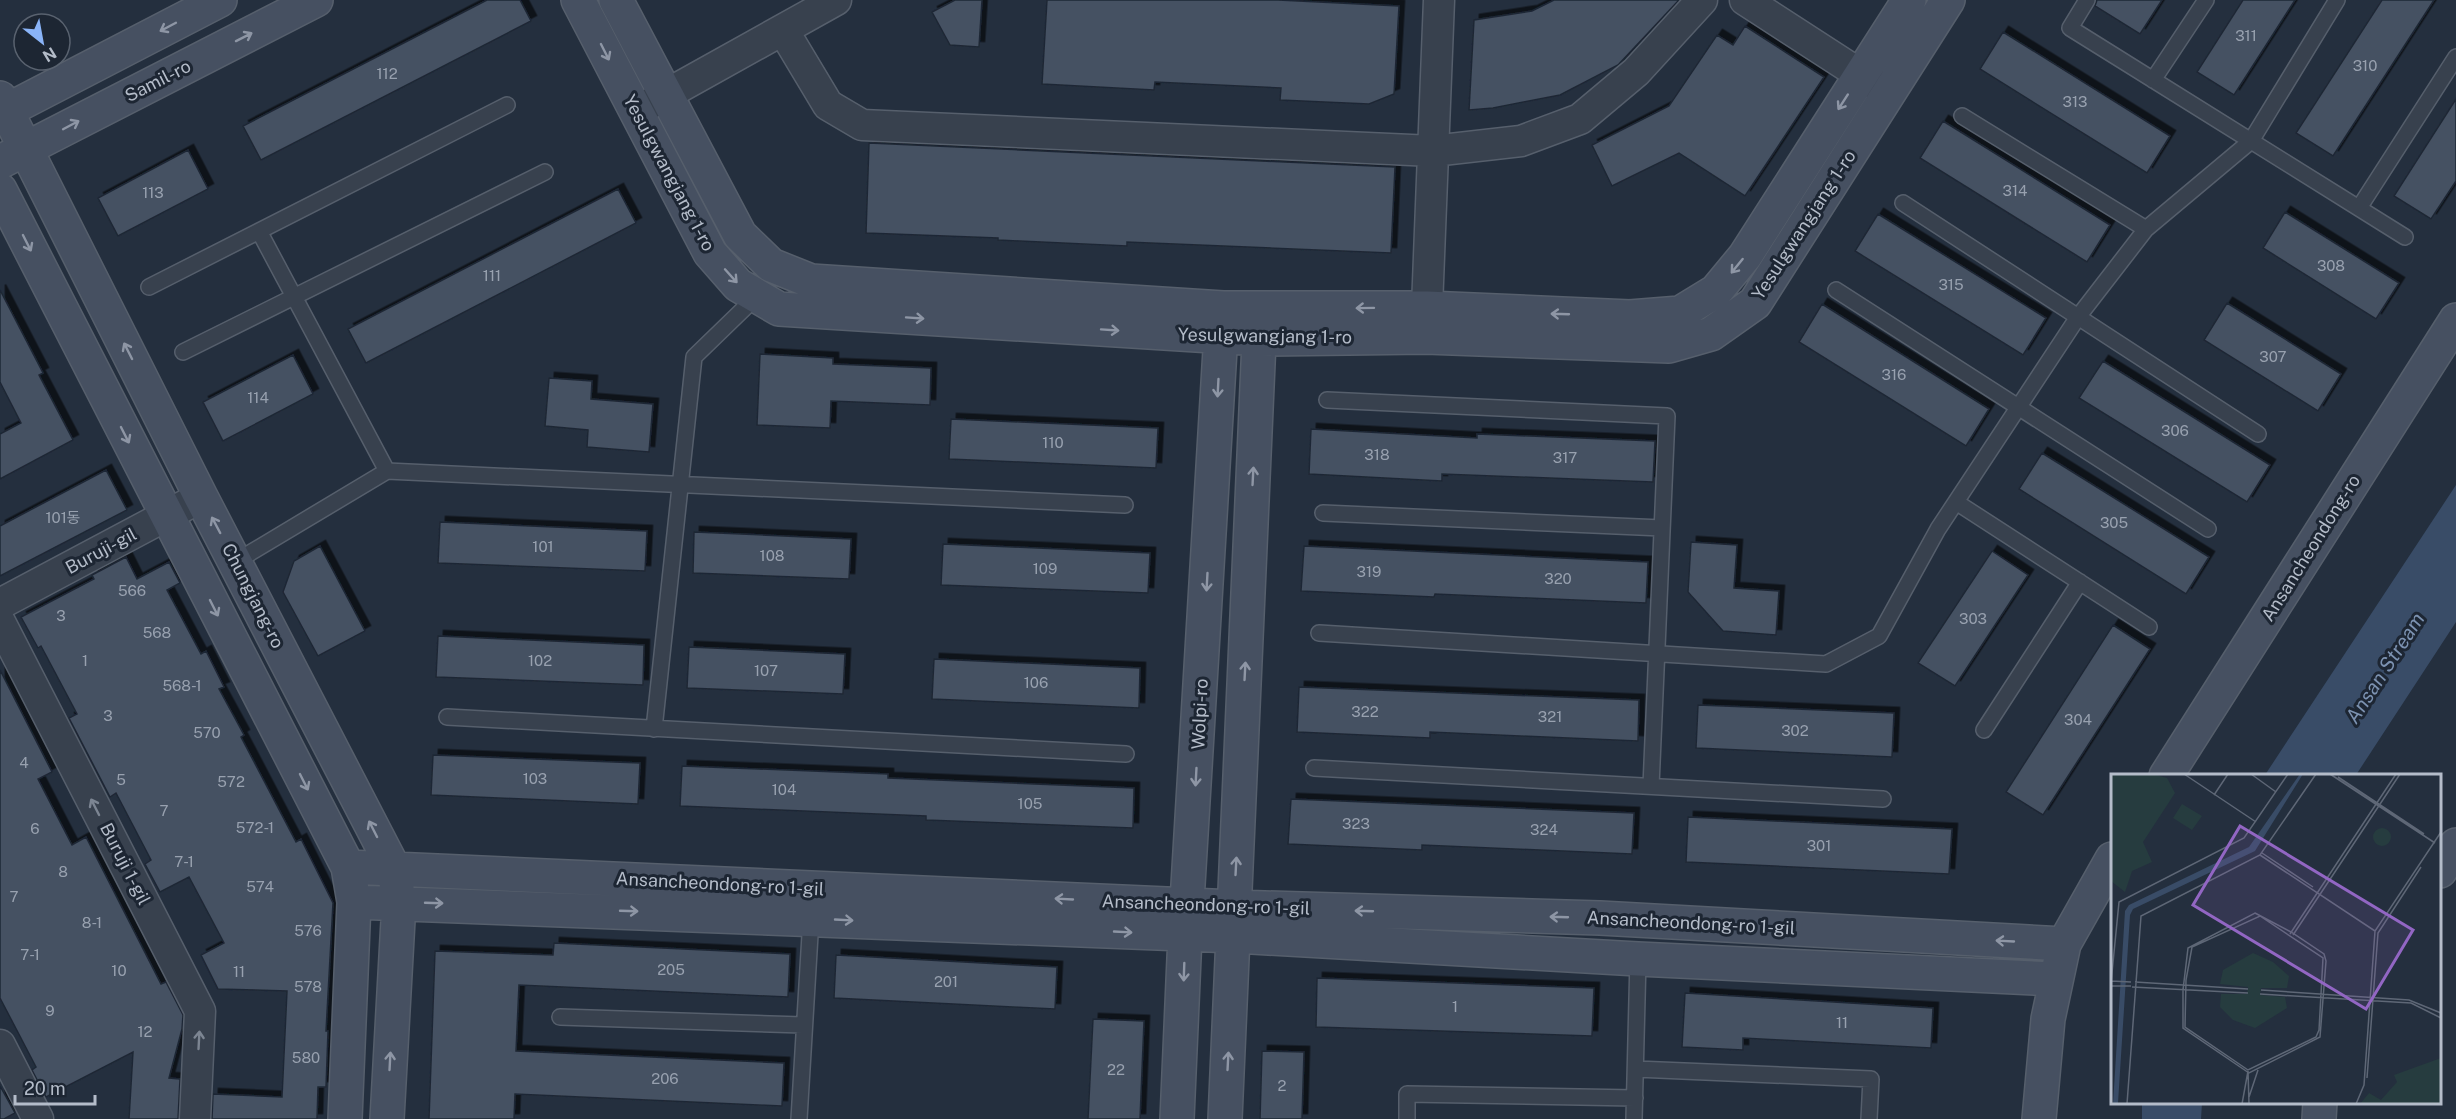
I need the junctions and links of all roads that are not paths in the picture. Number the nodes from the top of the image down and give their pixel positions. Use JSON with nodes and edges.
{"nodes":[{"id":1,"x":220,"y":0,"type":"edge"},
{"id":2,"x":316,"y":0,"type":"edge"},
{"id":3,"x":578,"y":0,"type":"edge"},
{"id":4,"x":616,"y":0,"type":"edge"},
{"id":5,"x":836,"y":0,"type":"edge"},
{"id":6,"x":1439,"y":0,"type":"edge"},
{"id":7,"x":1702,"y":0,"type":"edge"},
{"id":8,"x":1745,"y":0,"type":"edge"},
{"id":9,"x":1909,"y":0,"type":"edge"},
{"id":10,"x":1948,"y":0,"type":"edge"},
{"id":11,"x":2087,"y":0,"type":"edge"},
{"id":12,"x":2206,"y":0,"type":"edge"},
{"id":13,"x":2337,"y":0,"type":"edge"},
{"id":14,"x":783,"y":30,"type":"junction"},
{"id":15,"x":2456,"y":57,"type":"edge"},
{"id":16,"x":1861,"y":75,"type":"junction"},
{"id":17,"x":2153,"y":80,"type":"junction"},
{"id":18,"x":1889,"y":93,"type":"junction"},
{"id":19,"x":666,"y":95,"type":"junction"},
{"id":20,"x":507,"y":105,"type":"dead end"},
{"id":21,"x":2,"y":108,"type":"edge"},
{"id":22,"x":636,"y":111,"type":"junction"},
{"id":23,"x":1962,"y":116,"type":"dead end"},
{"id":24,"x":2251,"y":141,"type":"junction"},
{"id":25,"x":1433,"y":150,"type":"junction"},
{"id":26,"x":13,"y":155,"type":"edge"},
{"id":27,"x":544,"y":172,"type":"dead end"},
{"id":28,"x":0,"y":190,"type":"edge"},
{"id":29,"x":1903,"y":204,"type":"dead end"},
{"id":30,"x":2359,"y":208,"type":"junction"},
{"id":31,"x":2146,"y":229,"type":"junction"},
{"id":32,"x":260,"y":231,"type":"junction"},
{"id":33,"x":2405,"y":237,"type":"dead end"},
{"id":34,"x":149,"y":287,"type":"dead end"},
{"id":35,"x":1836,"y":290,"type":"dead end"},
{"id":36,"x":294,"y":296,"type":"junction"},
{"id":37,"x":758,"y":296,"type":"junction"},
{"id":38,"x":2078,"y":317,"type":"junction"},
{"id":39,"x":2456,"y":320,"type":"edge"},
{"id":40,"x":1426,"y":322,"type":"junction"},
{"id":41,"x":1222,"y":323,"type":"junction"},
{"id":42,"x":1260,"y":325,"type":"junction"},
{"id":43,"x":183,"y":352,"type":"dead end"},
{"id":44,"x":1328,"y":400,"type":"dead end"},
{"id":45,"x":2018,"y":407,"type":"junction"},
{"id":46,"x":2258,"y":434,"type":"dead end"},
{"id":47,"x":387,"y":471,"type":"junction"},
{"id":48,"x":681,"y":484,"type":"junction"},
{"id":49,"x":201,"y":497,"type":"junction"},
{"id":50,"x":1956,"y":501,"type":"junction"},
{"id":51,"x":1125,"y":505,"type":"dead end"},
{"id":52,"x":1323,"y":513,"type":"dead end"},
{"id":53,"x":166,"y":516,"type":"junction"},
{"id":54,"x":1662,"y":528,"type":"junction"},
{"id":55,"x":2208,"y":529,"type":"dead end"},
{"id":56,"x":235,"y":562,"type":"junction"},
{"id":57,"x":2080,"y":582,"type":"junction"},
{"id":58,"x":0,"y":604,"type":"edge"},
{"id":59,"x":0,"y":622,"type":"edge"},
{"id":60,"x":2149,"y":627,"type":"dead end"},
{"id":61,"x":1319,"y":633,"type":"dead end"},
{"id":62,"x":1656,"y":653,"type":"junction"},
{"id":63,"x":447,"y":717,"type":"dead end"},
{"id":64,"x":654,"y":729,"type":"junction"},
{"id":65,"x":1984,"y":730,"type":"dead end"},
{"id":66,"x":1126,"y":754,"type":"dead end"},
{"id":67,"x":1314,"y":768,"type":"dead end"},
{"id":68,"x":2167,"y":774,"type":"edge"},
{"id":69,"x":1651,"y":786,"type":"junction"},
{"id":70,"x":1883,"y":799,"type":"dead end"},
{"id":71,"x":2456,"y":845,"type":"edge"},
{"id":72,"x":2111,"y":861,"type":"edge"},
{"id":73,"x":348,"y":867,"type":"junction"},
{"id":74,"x":2441,"y":868,"type":"edge"},
{"id":75,"x":394,"y":869,"type":"junction"},
{"id":76,"x":354,"y":902,"type":"junction"},
{"id":77,"x":399,"y":902,"type":"junction"},
{"id":78,"x":811,"y":918,"type":"junction"},
{"id":79,"x":1187,"y":920,"type":"junction"},
{"id":80,"x":1234,"y":922,"type":"junction"},
{"id":81,"x":2064,"y":945,"type":"junction"},
{"id":82,"x":1638,"y":959,"type":"junction"},
{"id":83,"x":2055,"y":979,"type":"junction"},
{"id":84,"x":560,"y":1017,"type":"dead end"},
{"id":85,"x":803,"y":1025,"type":"junction"},
{"id":86,"x":0,"y":1045,"type":"edge"},
{"id":87,"x":1636,"y":1069,"type":"junction"},
{"id":88,"x":1635,"y":1098,"type":"junction"},
{"id":89,"x":2320,"y":1104,"type":"edge"},
{"id":90,"x":38,"y":1119,"type":"edge"},
{"id":91,"x":195,"y":1119,"type":"edge"},
{"id":92,"x":345,"y":1119,"type":"edge"},
{"id":93,"x":387,"y":1119,"type":"edge"},
{"id":94,"x":799,"y":1119,"type":"edge"},
{"id":95,"x":1178,"y":1119,"type":"edge"},
{"id":96,"x":1225,"y":1119,"type":"edge"},
{"id":97,"x":1407,"y":1119,"type":"edge"},
{"id":98,"x":1634,"y":1119,"type":"edge"},
{"id":99,"x":1869,"y":1119,"type":"edge"},
{"id":100,"x":2040,"y":1119,"type":"edge"},
{"id":101,"x":2319,"y":1119,"type":"edge"}],
"edges":[{"from":1,"to":21,"type":"street","one_way":true},
{"from":26,"to":2,"type":"street","name":"Samil-ro","one_way":true},
{"from":3,"to":22,"type":"street","name":"Yesulgwangjang 1-ro","one_way":true},
{"from":4,"to":19,"type":"street","name":"Yesulgwangjang 1-ro"},
{"from":5,"to":14,"type":"street"},
{"from":6,"to":25,"type":"street"},
{"from":7,"to":25,"type":"street"},
{"from":8,"to":16,"type":"street"},
{"from":9,"to":16,"type":"street","name":"Yesulgwangjang 1-ro"},
{"from":10,"to":18,"type":"street","name":"Yesulgwangjang 1-ro"},
{"from":11,"to":17,"type":"lane"},
{"from":12,"to":17,"type":"lane"},
{"from":13,"to":24,"type":"lane"},
{"from":14,"to":19,"type":"street"},
{"from":14,"to":25,"type":"street"},
{"from":15,"to":30,"type":"lane"},
{"from":16,"to":18,"type":"street"},
{"from":16,"to":40,"type":"street","name":"Yesulgwangjang 1-ro","one_way":true},
{"from":17,"to":24,"type":"lane"},
{"from":18,"to":40,"type":"street","name":"Yesulgwangjang 1-ro"},
{"from":19,"to":22,"type":"street"},
{"from":19,"to":41,"type":"street","name":"Yesulgwangjang 1-ro"},
{"from":20,"to":32,"type":"lane"},
{"from":21,"to":26,"type":"street","name":"Chungjang-ro"},
{"from":22,"to":37,"type":"street","name":"Yesulgwangjang 1-ro","one_way":true},
{"from":23,"to":31,"type":"lane"},
{"from":24,"to":30,"type":"lane"},
{"from":24,"to":31,"type":"lane"},
{"from":25,"to":40,"type":"street"},
{"from":49,"to":26,"type":"street","name":"Chungjang-ro","one_way":true},
{"from":27,"to":36,"type":"lane"},
{"from":28,"to":53,"type":"street","one_way":true},
{"from":29,"to":38,"type":"lane"},
{"from":30,"to":33,"type":"lane"},
{"from":31,"to":38,"type":"lane"},
{"from":32,"to":34,"type":"lane"},
{"from":32,"to":36,"type":"lane"},
{"from":35,"to":45,"type":"lane"},
{"from":36,"to":43,"type":"lane"},
{"from":36,"to":47,"type":"lane"},
{"from":37,"to":41,"type":"street","name":"Yesulgwangjang 1-ro","one_way":true},
{"from":37,"to":48,"type":"lane"},
{"from":38,"to":45,"type":"lane"},
{"from":38,"to":46,"type":"lane"},
{"from":39,"to":68,"type":"street","name":"Ansancheondong-ro"},
{"from":40,"to":42,"type":"street","name":"Yesulgwangjang 1-ro"},
{"from":41,"to":42,"type":"street","name":"Yesulgwangjang 1-ro"},
{"from":41,"to":79,"type":"street","name":"Wolpi-ro","one_way":true},
{"from":80,"to":42,"type":"street","one_way":true},
{"from":44,"to":54,"type":"lane"},
{"from":45,"to":50,"type":"lane"},
{"from":45,"to":55,"type":"lane"},
{"from":47,"to":48,"type":"lane"},
{"from":47,"to":56,"type":"lane"},
{"from":48,"to":51,"type":"lane"},
{"from":48,"to":64,"type":"lane"},
{"from":49,"to":53,"type":"street","name":"Buruji-gil"},
{"from":56,"to":49,"type":"street","name":"Chungjang-ro","one_way":true},
{"from":50,"to":57,"type":"lane"},
{"from":50,"to":62,"type":"lane"},
{"from":52,"to":54,"type":"lane"},
{"from":53,"to":58,"type":"street","name":"Buruji-gil"},
{"from":53,"to":73,"type":"street","one_way":true},
{"from":54,"to":62,"type":"lane"},
{"from":75,"to":56,"type":"street","name":"Chungjang-ro","one_way":true},
{"from":57,"to":60,"type":"lane"},
{"from":57,"to":65,"type":"lane"},
{"from":91,"to":59,"type":"street","name":"Buruji 1-gil","one_way":true},
{"from":61,"to":62,"type":"lane"},
{"from":62,"to":69,"type":"lane"},
{"from":63,"to":64,"type":"lane"},
{"from":64,"to":66,"type":"lane"},
{"from":67,"to":69,"type":"lane"},
{"from":69,"to":70,"type":"lane"},
{"from":71,"to":74,"type":"street"},
{"from":72,"to":81,"type":"street"},
{"from":73,"to":75,"type":"street","name":"Ansancheondong-ro 1-gil"},
{"from":73,"to":76,"type":"street"},
{"from":75,"to":77,"type":"street","name":"Chungjang-ro"},
{"from":79,"to":75,"type":"street","name":"Ansancheondong-ro 1-gil","one_way":true},
{"from":76,"to":77,"type":"street","name":"Ansancheondong-ro 1-gil"},
{"from":76,"to":92,"type":"street"},
{"from":77,"to":78,"type":"street","name":"Ansancheondong-ro 1-gil","one_way":true},
{"from":93,"to":77,"type":"street","name":"Chungjang-ro","one_way":true},
{"from":78,"to":79,"type":"street","name":"Ansancheondong-ro 1-gil","one_way":true},
{"from":78,"to":85,"type":"lane"},
{"from":79,"to":80,"type":"street","name":"Ansancheondong-ro 1-gil"},
{"from":79,"to":95,"type":"street","name":"Wolpi-ro","one_way":true},
{"from":81,"to":80,"type":"street","name":"Ansancheondong-ro 1-gil","one_way":true},
{"from":80,"to":82,"type":"street","name":"Ansancheondong-ro 1-gil"},
{"from":96,"to":80,"type":"street","one_way":true},
{"from":81,"to":83,"type":"street"},
{"from":82,"to":83,"type":"street","name":"Ansancheondong-ro 1-gil"},
{"from":82,"to":87,"type":"lane"},
{"from":83,"to":100,"type":"street"},
{"from":84,"to":85,"type":"lane"},
{"from":85,"to":94,"type":"lane"},
{"from":86,"to":90,"type":"street"},
{"from":87,"to":88,"type":"lane"},
{"from":87,"to":99,"type":"lane"},
{"from":88,"to":97,"type":"lane"},
{"from":88,"to":98,"type":"lane"},
{"from":89,"to":101,"type":"street"}]}
